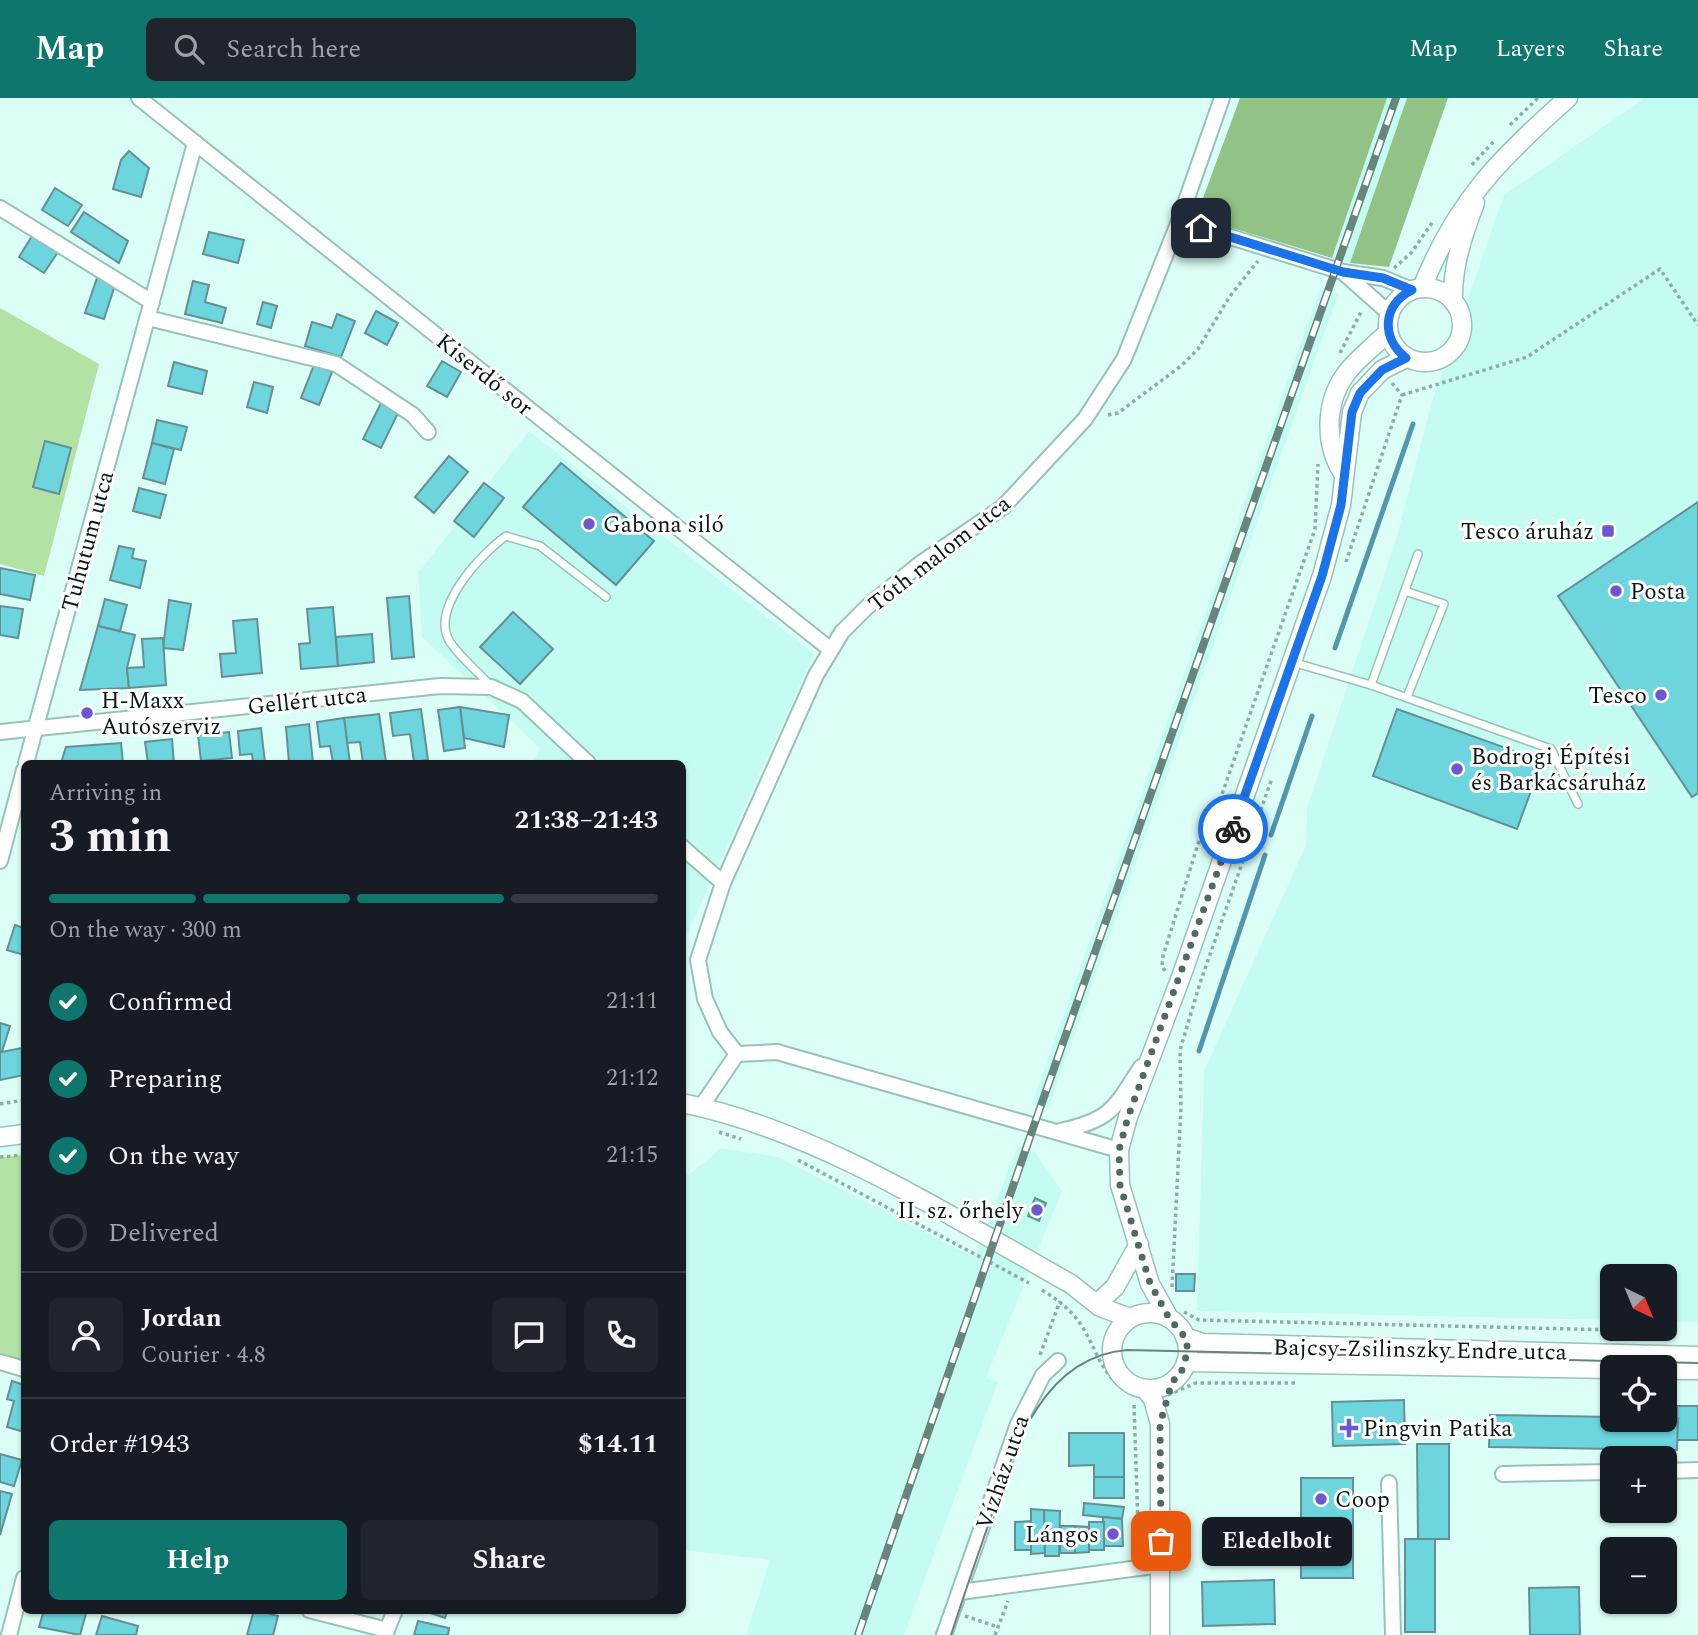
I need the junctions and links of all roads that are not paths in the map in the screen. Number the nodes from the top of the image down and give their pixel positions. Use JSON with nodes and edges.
{"nodes":[{"id":1,"x":139,"y":98,"type":"edge"},
{"id":2,"x":1222,"y":98,"type":"edge"},
{"id":3,"x":1568,"y":98,"type":"edge"},
{"id":4,"x":195,"y":143,"type":"junction"},
{"id":5,"x":1486,"y":174,"type":"junction"},
{"id":6,"x":0,"y":208,"type":"edge"},
{"id":7,"x":1179,"y":221,"type":"junction"},
{"id":8,"x":1343,"y":272,"type":"junction"},
{"id":9,"x":1417,"y":289,"type":"junction"},
{"id":10,"x":1453,"y":301,"type":"junction"},
{"id":11,"x":152,"y":302,"type":"junction"},
{"id":12,"x":1390,"y":313,"type":"junction"},
{"id":13,"x":148,"y":318,"type":"junction"},
{"id":14,"x":1388,"y":332,"type":"junction"},
{"id":15,"x":1406,"y":358,"type":"junction"},
{"id":16,"x":428,"y":432,"type":"dead end"},
{"id":17,"x":1344,"y":475,"type":"junction"},
{"id":18,"x":1418,"y":554,"type":"dead end"},
{"id":19,"x":1405,"y":591,"type":"junction"},
{"id":20,"x":606,"y":597,"type":"dead end"},
{"id":21,"x":831,"y":650,"type":"junction"},
{"id":22,"x":1291,"y":662,"type":"junction"},
{"id":23,"x":1371,"y":685,"type":"junction"},
{"id":24,"x":491,"y":687,"type":"junction"},
{"id":25,"x":1407,"y":697,"type":"junction"},
{"id":26,"x":36,"y":729,"type":"junction"},
{"id":27,"x":0,"y":732,"type":"edge"},
{"id":28,"x":27,"y":760,"type":"edge"},
{"id":29,"x":585,"y":760,"type":"edge"},
{"id":30,"x":21,"y":781,"type":"edge"},
{"id":31,"x":1578,"y":804,"type":"dead end"},
{"id":32,"x":686,"y":851,"type":"edge"},
{"id":33,"x":0,"y":861,"type":"edge"},
{"id":34,"x":723,"y":883,"type":"junction"},
{"id":35,"x":1154,"y":1048,"type":"junction"},
{"id":36,"x":737,"y":1054,"type":"junction"},
{"id":37,"x":686,"y":1104,"type":"edge"},
{"id":38,"x":701,"y":1107,"type":"junction"},
{"id":39,"x":1058,"y":1131,"type":"junction"},
{"id":40,"x":21,"y":1134,"type":"edge"},
{"id":41,"x":0,"y":1137,"type":"edge"},
{"id":42,"x":1119,"y":1150,"type":"junction"},
{"id":43,"x":1139,"y":1244,"type":"junction"},
{"id":44,"x":1099,"y":1306,"type":"junction"},
{"id":45,"x":1174,"y":1314,"type":"junction"},
{"id":46,"x":1130,"y":1318,"type":"junction"},
{"id":47,"x":1185,"y":1337,"type":"junction"},
{"id":48,"x":1114,"y":1338,"type":"junction"},
{"id":49,"x":1698,"y":1356,"type":"edge"},
{"id":50,"x":1059,"y":1361,"type":"dead end"},
{"id":51,"x":0,"y":1362,"type":"edge"},
{"id":52,"x":1186,"y":1363,"type":"junction"},
{"id":53,"x":21,"y":1368,"type":"edge"},
{"id":54,"x":1600,"y":1369,"type":"edge"},
{"id":55,"x":1677,"y":1370,"type":"edge"},
{"id":56,"x":1698,"y":1370,"type":"edge"},
{"id":57,"x":1172,"y":1382,"type":"junction"},
{"id":58,"x":1140,"y":1391,"type":"junction"},
{"id":59,"x":1160,"y":1424,"type":"junction"},
{"id":60,"x":1698,"y":1470,"type":"edge"},
{"id":61,"x":1677,"y":1471,"type":"edge"},
{"id":62,"x":1600,"y":1472,"type":"edge"},
{"id":63,"x":1503,"y":1474,"type":"dead end"},
{"id":64,"x":1390,"y":1483,"type":"dead end"},
{"id":65,"x":1161,"y":1565,"type":"junction"},
{"id":66,"x":21,"y":1589,"type":"edge"},
{"id":67,"x":960,"y":1591,"type":"junction"},
{"id":68,"x":323,"y":1614,"type":"edge"},
{"id":69,"x":393,"y":1614,"type":"edge"},
{"id":70,"x":386,"y":1632,"type":"edge"},
{"id":71,"x":9,"y":1635,"type":"edge"},
{"id":72,"x":944,"y":1635,"type":"edge"},
{"id":73,"x":1160,"y":1635,"type":"edge"},
{"id":74,"x":1393,"y":1635,"type":"edge"}],
"edges":[{"from":1,"to":4,"type":"street","name":"Kiserdő sor"},
{"from":2,"to":7,"type":"street","name":"Tóth malom utca"},
{"from":3,"to":5,"type":"street"},
{"from":4,"to":11,"type":"street","name":"Tuhutum utca"},
{"from":4,"to":21,"type":"street","name":"Kiserdő sor"},
{"from":5,"to":9,"type":"street"},
{"from":5,"to":10,"type":"street"},
{"from":6,"to":11,"type":"street"},
{"from":7,"to":8,"type":"street"},
{"from":7,"to":21,"type":"street","name":"Tóth malom utca"},
{"from":8,"to":9,"type":"street"},
{"from":8,"to":12,"type":"street"},
{"from":9,"to":10,"type":"street"},
{"from":9,"to":12,"type":"street"},
{"from":10,"to":15,"type":"street"},
{"from":11,"to":13,"type":"street","name":"Tuhutum utca"},
{"from":12,"to":14,"type":"street"},
{"from":13,"to":16,"type":"street"},
{"from":13,"to":26,"type":"street","name":"Tuhutum utca"},
{"from":14,"to":15,"type":"street"},
{"from":14,"to":17,"type":"street"},
{"from":15,"to":17,"type":"street"},
{"from":17,"to":22,"type":"street"},
{"from":18,"to":19,"type":"lane"},
{"from":19,"to":23,"type":"lane"},
{"from":19,"to":25,"type":"lane"},
{"from":20,"to":24,"type":"lane"},
{"from":21,"to":34,"type":"street","name":"Tóth malom utca"},
{"from":22,"to":23,"type":"lane"},
{"from":22,"to":35,"type":"street"},
{"from":23,"to":25,"type":"lane"},
{"from":24,"to":26,"type":"street","name":"Gellért utca"},
{"from":24,"to":29,"type":"street","name":"Gellért utca"},
{"from":25,"to":31,"type":"lane"},
{"from":26,"to":27,"type":"street","name":"Gellért utca"},
{"from":26,"to":28,"type":"street","name":"Tuhutum utca"},
{"from":30,"to":33,"type":"street"},
{"from":32,"to":34,"type":"street"},
{"from":34,"to":36,"type":"street","name":"Tóth malom utca"},
{"from":35,"to":39,"type":"street"},
{"from":35,"to":42,"type":"street"},
{"from":36,"to":38,"type":"street"},
{"from":36,"to":39,"type":"street"},
{"from":37,"to":38,"type":"street"},
{"from":38,"to":44,"type":"street"},
{"from":39,"to":42,"type":"street"},
{"from":40,"to":41,"type":"street"},
{"from":42,"to":43,"type":"street"},
{"from":43,"to":44,"type":"street"},
{"from":43,"to":45,"type":"street"},
{"from":44,"to":46,"type":"street"},
{"from":44,"to":48,"type":"street"},
{"from":45,"to":46,"type":"street"},
{"from":45,"to":47,"type":"street"},
{"from":46,"to":48,"type":"street"},
{"from":47,"to":49,"type":"street","name":"Bajcsy-Zsilinszky Endre utca"},
{"from":47,"to":52,"type":"street"},
{"from":48,"to":58,"type":"street"},
{"from":50,"to":67,"type":"street","name":"Vízház utca"},
{"from":51,"to":53,"type":"street"},
{"from":52,"to":54,"type":"street","name":"Bajcsy-Zsilinszky Endre utca"},
{"from":52,"to":57,"type":"street"},
{"from":55,"to":56,"type":"street"},
{"from":57,"to":58,"type":"street"},
{"from":57,"to":59,"type":"street"},
{"from":58,"to":59,"type":"street"},
{"from":59,"to":65,"type":"street"},
{"from":60,"to":61,"type":"street"},
{"from":62,"to":63,"type":"street"},
{"from":64,"to":74,"type":"street"},
{"from":65,"to":67,"type":"street"},
{"from":65,"to":73,"type":"street"},
{"from":66,"to":71,"type":"street"},
{"from":67,"to":72,"type":"street","name":"Vízház utca"},
{"from":68,"to":70,"type":"street"},
{"from":69,"to":70,"type":"street"}]}
